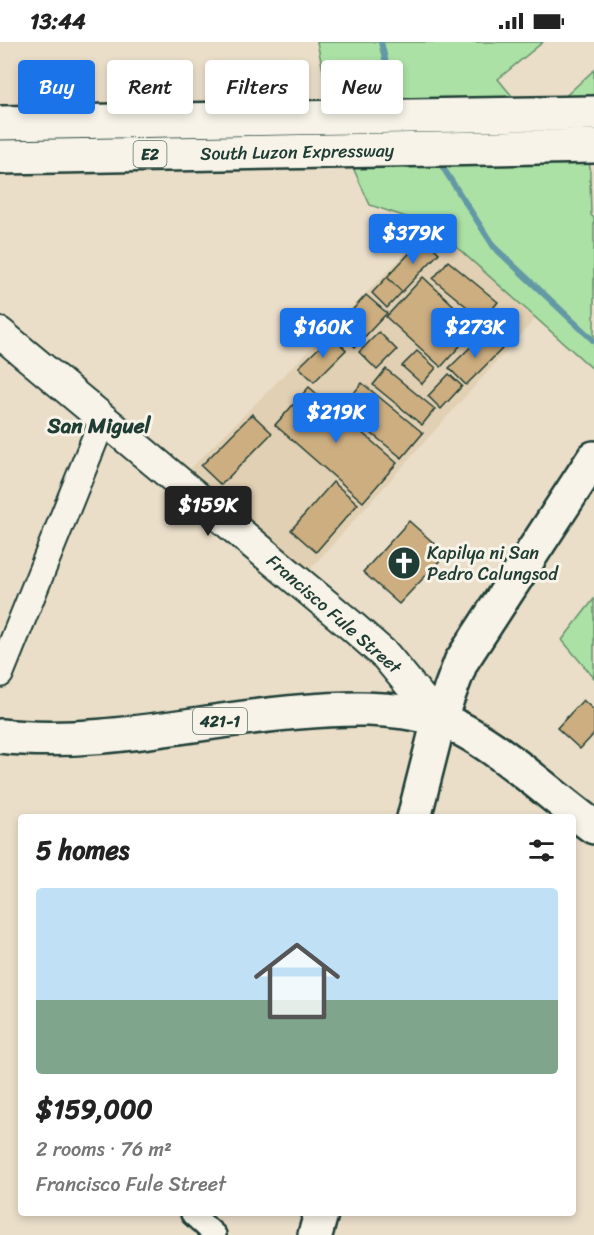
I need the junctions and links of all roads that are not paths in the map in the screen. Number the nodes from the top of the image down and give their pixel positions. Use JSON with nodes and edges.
{"nodes":[{"id":1,"x":594,"y":112,"type":"edge"},
{"id":2,"x":0,"y":123,"type":"edge"},
{"id":3,"x":594,"y":146,"type":"edge"},
{"id":4,"x":0,"y":157,"type":"edge"},
{"id":5,"x":0,"y":333,"type":"edge"},
{"id":6,"x":103,"y":418,"type":"junction"},
{"id":7,"x":594,"y":458,"type":"edge"},
{"id":8,"x":0,"y":674,"type":"edge"},
{"id":9,"x":439,"y":720,"type":"junction"},
{"id":10,"x":0,"y":736,"type":"edge"},
{"id":11,"x":415,"y":814,"type":"edge"},
{"id":12,"x":594,"y":826,"type":"edge"},
{"id":13,"x":194,"y":1216,"type":"edge"},
{"id":14,"x":320,"y":1216,"type":"edge"},
{"id":15,"x":215,"y":1235,"type":"edge"},
{"id":16,"x":315,"y":1235,"type":"edge"}],
"edges":[{"from":1,"to":2,"type":"main road","name":"South Luzon Expressway","number":"E2"},
{"from":3,"to":4,"type":"main road","name":"South Luzon Expressway","number":"E2"},
{"from":5,"to":6,"type":"main road","name":"Francisco Fule Street"},
{"from":6,"to":8,"type":"street"},
{"from":6,"to":9,"type":"main road","name":"Francisco Fule Street"},
{"from":7,"to":9,"type":"main road"},
{"from":9,"to":10,"type":"main road","number":"421-1"},
{"from":9,"to":11,"type":"main road"},
{"from":9,"to":12,"type":"main road"},
{"from":13,"to":15,"type":"street"},
{"from":14,"to":16,"type":"main road"}]}
